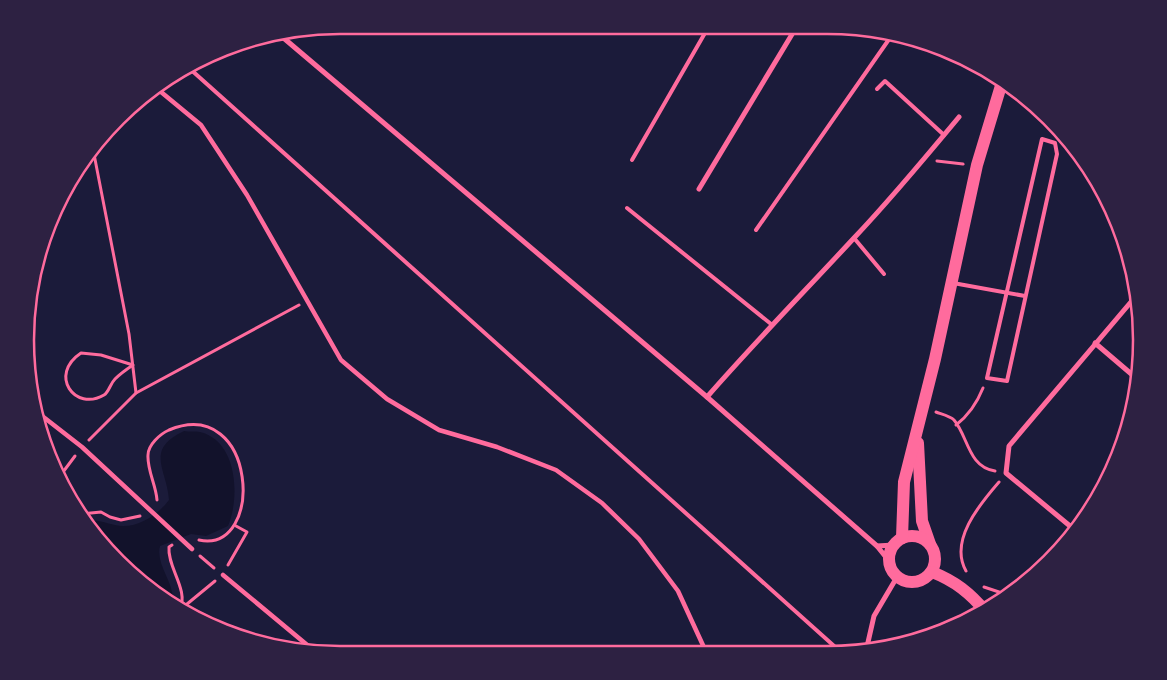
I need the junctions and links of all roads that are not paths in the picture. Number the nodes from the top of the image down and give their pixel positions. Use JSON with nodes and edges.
{"nodes":[{"id":1,"x":704,"y":34,"type":"edge"},
{"id":2,"x":793,"y":34,"type":"edge"},
{"id":3,"x":285,"y":39,"type":"edge"},
{"id":4,"x":888,"y":40,"type":"edge"},
{"id":5,"x":193,"y":72,"type":"edge"},
{"id":6,"x":1001,"y":88,"type":"edge"},
{"id":7,"x":877,"y":89,"type":"dead end"},
{"id":8,"x":161,"y":92,"type":"edge"},
{"id":9,"x":959,"y":117,"type":"dead end"},
{"id":10,"x":944,"y":135,"type":"junction"},
{"id":11,"x":632,"y":160,"type":"dead end"},
{"id":12,"x":699,"y":189,"type":"dead end"},
{"id":13,"x":627,"y":208,"type":"dead end"},
{"id":14,"x":756,"y":230,"type":"dead end"},
{"id":15,"x":854,"y":238,"type":"junction"},
{"id":16,"x":884,"y":274,"type":"dead end"},
{"id":17,"x":952,"y":283,"type":"junction"},
{"id":18,"x":1005,"y":292,"type":"junction"},
{"id":19,"x":1025,"y":296,"type":"junction"},
{"id":20,"x":1131,"y":302,"type":"edge"},
{"id":21,"x":771,"y":324,"type":"junction"},
{"id":22,"x":1095,"y":343,"type":"junction"},
{"id":23,"x":1132,"y":374,"type":"edge"},
{"id":24,"x":706,"y":397,"type":"junction"},
{"id":25,"x":44,"y":417,"type":"edge"},
{"id":26,"x":918,"y":434,"type":"junction"},
{"id":27,"x":1070,"y":526,"type":"edge"},
{"id":28,"x":898,"y":541,"type":"junction"},
{"id":29,"x":930,"y":544,"type":"junction"},
{"id":30,"x":877,"y":546,"type":"junction"},
{"id":31,"x":192,"y":549,"type":"road end"},
{"id":32,"x":889,"y":561,"type":"junction"},
{"id":33,"x":932,"y":572,"type":"junction"},
{"id":34,"x":223,"y":575,"type":"road end"},
{"id":35,"x":898,"y":577,"type":"junction"},
{"id":36,"x":980,"y":605,"type":"edge"},
{"id":37,"x":868,"y":644,"type":"edge"},
{"id":38,"x":307,"y":645,"type":"edge"},
{"id":39,"x":702,"y":646,"type":"edge"},
{"id":40,"x":834,"y":646,"type":"edge"}],
"edges":[{"from":1,"to":11,"type":"lane"},
{"from":2,"to":12,"type":"street"},
{"from":3,"to":24,"type":"street"},
{"from":4,"to":14,"type":"lane"},
{"from":5,"to":40,"type":"lane"},
{"from":6,"to":17,"type":"main road"},
{"from":7,"to":10,"type":"lane"},
{"from":8,"to":39,"type":"street"},
{"from":9,"to":10,"type":"street"},
{"from":10,"to":15,"type":"street"},
{"from":13,"to":21,"type":"lane"},
{"from":15,"to":16,"type":"lane"},
{"from":15,"to":21,"type":"street"},
{"from":17,"to":18,"type":"lane"},
{"from":17,"to":26,"type":"main road"},
{"from":18,"to":19,"type":"lane"},
{"from":18,"to":19,"type":"lane"},
{"from":18,"to":19,"type":"lane"},
{"from":20,"to":22,"type":"street"},
{"from":21,"to":24,"type":"street"},
{"from":22,"to":23,"type":"street"},
{"from":22,"to":27,"type":"street"},
{"from":24,"to":30,"type":"street"},
{"from":25,"to":31,"type":"street"},
{"from":26,"to":28,"type":"main road"},
{"from":26,"to":29,"type":"main road"},
{"from":28,"to":29,"type":"main road"},
{"from":28,"to":30,"type":"street"},
{"from":28,"to":32,"type":"main road"},
{"from":29,"to":33,"type":"main road"},
{"from":30,"to":32,"type":"street"},
{"from":32,"to":35,"type":"main road"},
{"from":33,"to":35,"type":"main road"},
{"from":33,"to":36,"type":"main road"},
{"from":34,"to":38,"type":"street"},
{"from":35,"to":37,"type":"street"}]}
